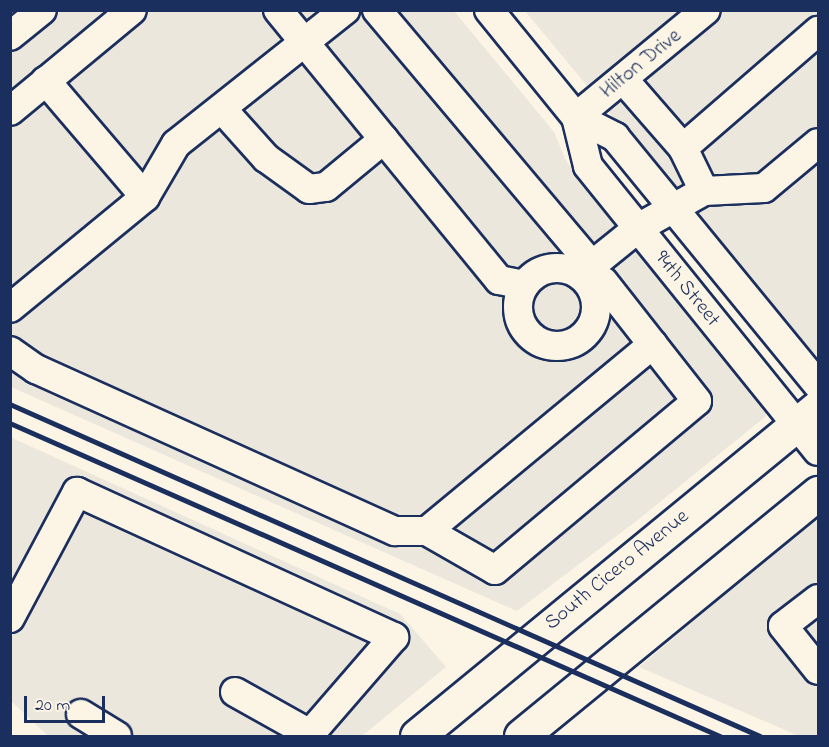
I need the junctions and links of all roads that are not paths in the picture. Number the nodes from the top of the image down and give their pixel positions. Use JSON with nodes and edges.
{"nodes":[{"id":1,"x":42,"y":10,"type":"edge"},
{"id":2,"x":132,"y":10,"type":"edge"},
{"id":3,"x":278,"y":10,"type":"edge"},
{"id":4,"x":345,"y":10,"type":"edge"},
{"id":5,"x":377,"y":10,"type":"edge"},
{"id":6,"x":489,"y":10,"type":"edge"},
{"id":7,"x":688,"y":16,"type":"edge"},
{"id":8,"x":819,"y":32,"type":"edge"},
{"id":9,"x":10,"y":36,"type":"edge"},
{"id":10,"x":306,"y":44,"type":"junction"},
{"id":11,"x":623,"y":79,"type":"junction"},
{"id":12,"x":46,"y":81,"type":"junction"},
{"id":13,"x":222,"y":109,"type":"junction"},
{"id":14,"x":10,"y":111,"type":"edge"},
{"id":15,"x":576,"y":117,"type":"junction"},
{"id":16,"x":384,"y":139,"type":"junction"},
{"id":17,"x":819,"y":143,"type":"edge"},
{"id":18,"x":683,"y":148,"type":"junction"},
{"id":19,"x":704,"y":191,"type":"junction"},
{"id":20,"x":145,"y":197,"type":"junction"},
{"id":21,"x":675,"y":211,"type":"junction"},
{"id":22,"x":644,"y":236,"type":"junction"},
{"id":23,"x":592,"y":278,"type":"junction"},
{"id":24,"x":525,"y":285,"type":"junction"},
{"id":25,"x":10,"y":308,"type":"edge"},
{"id":26,"x":653,"y":344,"type":"junction"},
{"id":27,"x":10,"y":351,"type":"edge"},
{"id":28,"x":819,"y":385,"type":"edge"},
{"id":29,"x":807,"y":415,"type":"edge"},
{"id":30,"x":819,"y":451,"type":"edge"},
{"id":31,"x":819,"y":493,"type":"edge"},
{"id":32,"x":427,"y":531,"type":"junction"},
{"id":33,"x":819,"y":599,"type":"edge"},
{"id":34,"x":10,"y":618,"type":"edge"},
{"id":35,"x":819,"y":670,"type":"edge"},
{"id":36,"x":235,"y":692,"type":"dead end"},
{"id":37,"x":81,"y":714,"type":"dead end"},
{"id":38,"x":117,"y":736,"type":"edge"},
{"id":39,"x":309,"y":736,"type":"edge"},
{"id":40,"x":417,"y":736,"type":"edge"},
{"id":41,"x":521,"y":736,"type":"edge"}],
"edges":[{"from":1,"to":9,"type":"street"},
{"from":2,"to":12,"type":"street"},
{"from":3,"to":10,"type":"street"},
{"from":4,"to":10,"type":"street"},
{"from":5,"to":23,"type":"street"},
{"from":6,"to":15,"type":"street","name":"94th Street"},
{"from":7,"to":11,"type":"street","name":"Hilton Drive"},
{"from":8,"to":18,"type":"street"},
{"from":10,"to":13,"type":"street"},
{"from":10,"to":16,"type":"street"},
{"from":11,"to":15,"type":"street","name":"Hilton Drive"},
{"from":11,"to":18,"type":"street"},
{"from":12,"to":14,"type":"street"},
{"from":12,"to":20,"type":"street"},
{"from":13,"to":16,"type":"street"},
{"from":13,"to":20,"type":"street"},
{"from":15,"to":21,"type":"street","name":"94th Street"},
{"from":15,"to":22,"type":"street","name":"94th Street"},
{"from":16,"to":24,"type":"street"},
{"from":17,"to":19,"type":"street"},
{"from":18,"to":19,"type":"street"},
{"from":19,"to":21,"type":"street"},
{"from":20,"to":25,"type":"street"},
{"from":21,"to":22,"type":"street"},
{"from":21,"to":28,"type":"street","name":"94th Street"},
{"from":22,"to":23,"type":"street"},
{"from":22,"to":29,"type":"street","name":"94th Street"},
{"from":23,"to":24,"type":"street"},
{"from":23,"to":24,"type":"street"},
{"from":23,"to":26,"type":"street"},
{"from":26,"to":32,"type":"street"},
{"from":26,"to":32,"type":"street"},
{"from":27,"to":32,"type":"street"},
{"from":29,"to":30,"type":"street","name":"94th Street"},
{"from":29,"to":40,"type":"main road","name":"South Cicero Avenue"},
{"from":31,"to":41,"type":"main road"},
{"from":33,"to":35,"type":"street"},
{"from":34,"to":39,"type":"street"},
{"from":36,"to":39,"type":"street"},
{"from":37,"to":38,"type":"street"}]}
